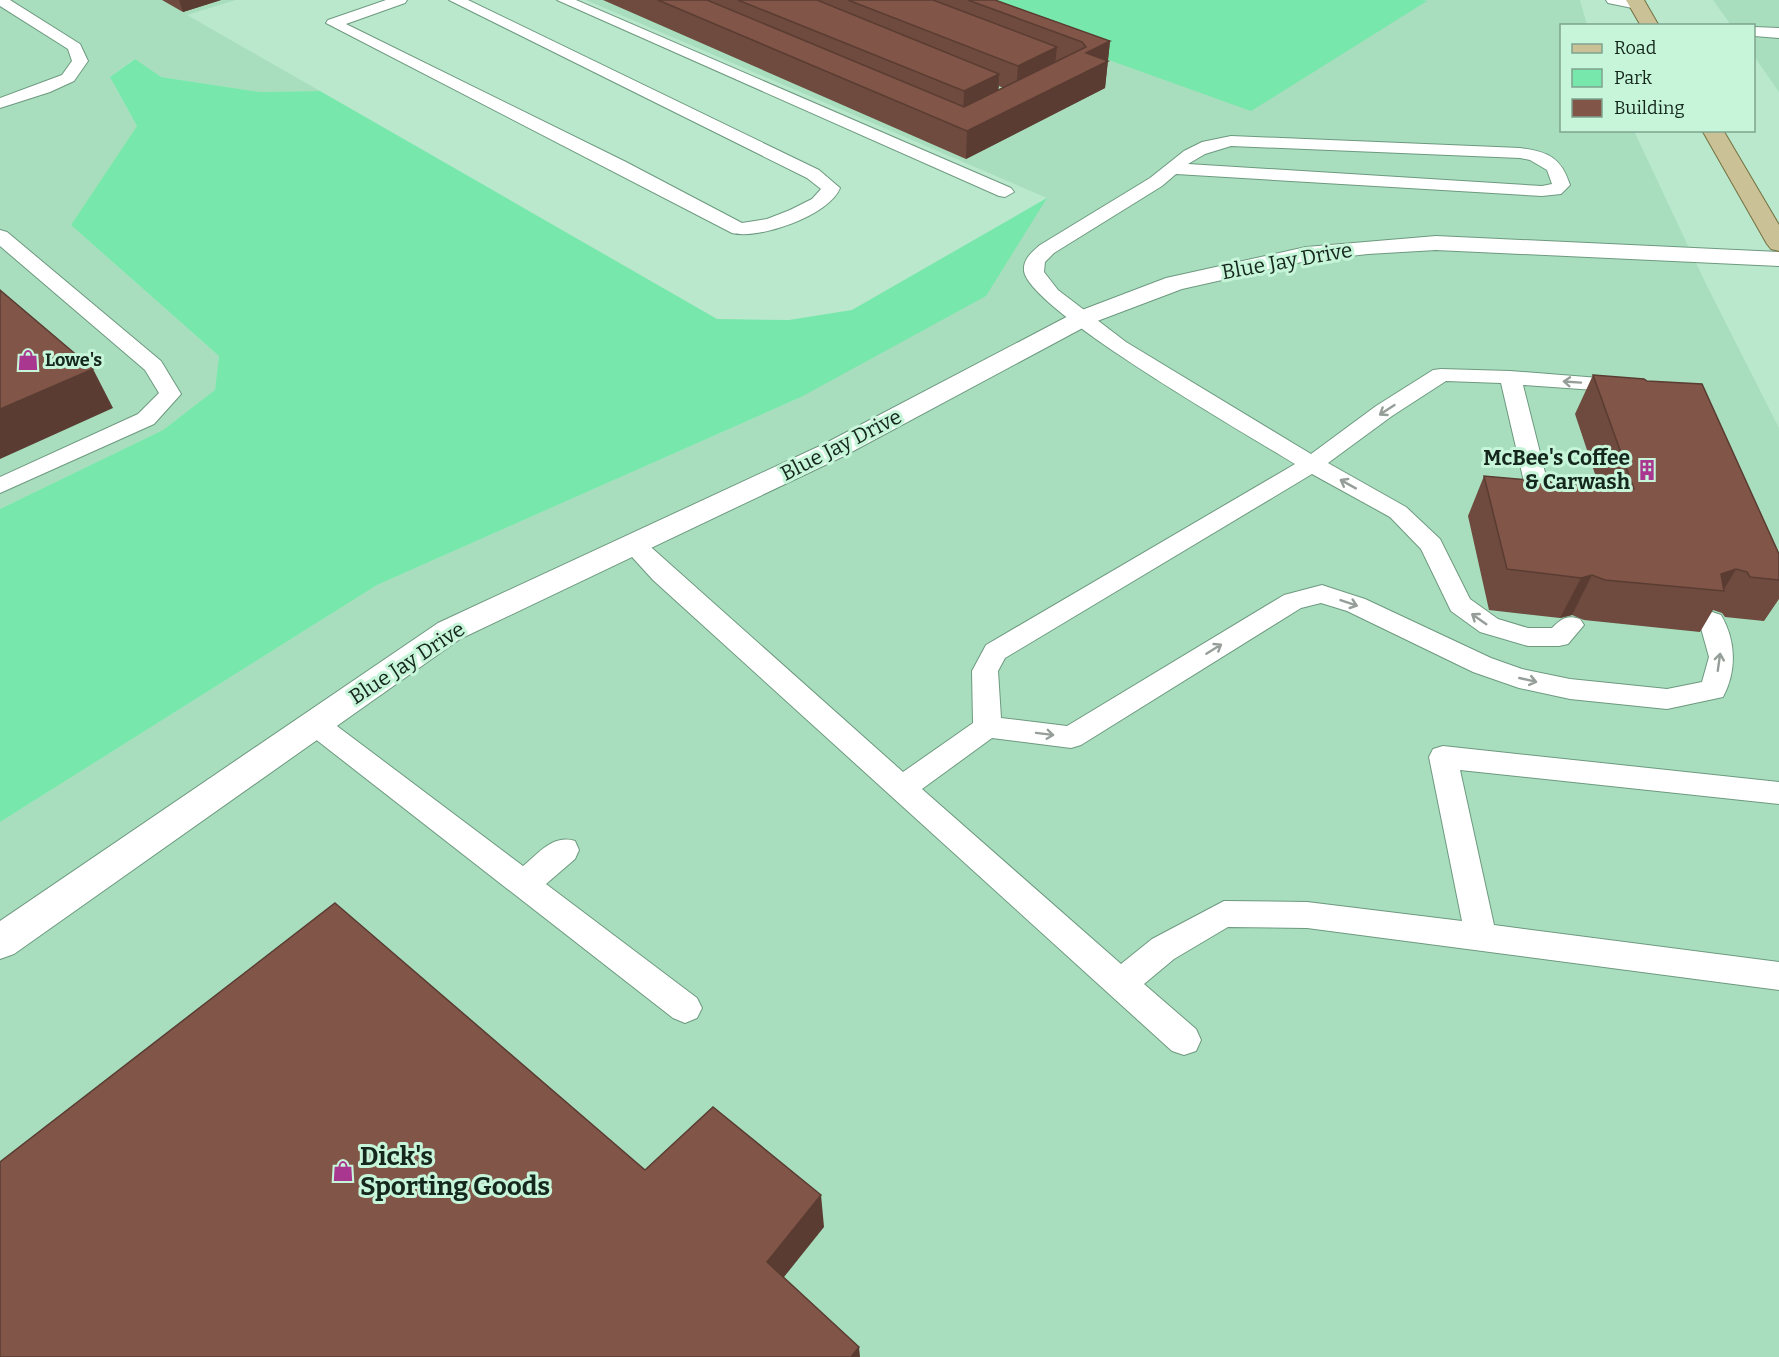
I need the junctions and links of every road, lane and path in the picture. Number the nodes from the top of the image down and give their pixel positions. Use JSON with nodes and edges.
{"nodes":[{"id":1,"x":0,"y":0,"type":"edge"},
{"id":2,"x":400,"y":0,"type":"edge"},
{"id":3,"x":456,"y":0,"type":"edge"},
{"id":4,"x":564,"y":0,"type":"edge"},
{"id":5,"x":607,"y":0,"type":"edge"},
{"id":6,"x":1613,"y":0,"type":"edge"},
{"id":7,"x":1636,"y":3,"type":"edge"},
{"id":8,"x":583,"y":8,"type":"junction"},
{"id":9,"x":1649,"y":24,"type":"edge"},
{"id":10,"x":1755,"y":32,"type":"edge"},
{"id":11,"x":1779,"y":33,"type":"edge"},
{"id":12,"x":0,"y":103,"type":"edge"},
{"id":13,"x":1713,"y":132,"type":"edge"},
{"id":14,"x":1171,"y":168,"type":"junction"},
{"id":15,"x":1005,"y":192,"type":"dead end"},
{"id":16,"x":0,"y":236,"type":"edge"},
{"id":17,"x":1779,"y":244,"type":"edge"},
{"id":18,"x":1779,"y":259,"type":"edge"},
{"id":19,"x":1083,"y":318,"type":"junction"},
{"id":20,"x":1510,"y":378,"type":"junction"},
{"id":21,"x":1636,"y":414,"type":"edge"},
{"id":22,"x":1312,"y":464,"type":"junction"},
{"id":23,"x":0,"y":486,"type":"edge"},
{"id":24,"x":1545,"y":518,"type":"edge"},
{"id":25,"x":634,"y":546,"type":"junction"},
{"id":26,"x":1713,"y":621,"type":"edge"},
{"id":27,"x":1571,"y":625,"type":"dead end"},
{"id":28,"x":315,"y":724,"type":"junction"},
{"id":29,"x":987,"y":727,"type":"junction"},
{"id":30,"x":903,"y":787,"type":"junction"},
{"id":31,"x":1779,"y":793,"type":"edge"},
{"id":32,"x":564,"y":850,"type":"dead end"},
{"id":33,"x":524,"y":884,"type":"junction"},
{"id":34,"x":1481,"y":938,"type":"junction"},
{"id":35,"x":0,"y":942,"type":"edge"},
{"id":36,"x":1779,"y":976,"type":"edge"},
{"id":37,"x":1121,"y":983,"type":"junction"},
{"id":38,"x":685,"y":1008,"type":"dead end"},
{"id":39,"x":1184,"y":1040,"type":"dead end"}],
"edges":[{"from":1,"to":12,"type":"lane"},
{"from":2,"to":3,"type":"lane"},
{"from":4,"to":8,"type":"lane"},
{"from":5,"to":8,"type":"lane"},
{"from":6,"to":7,"type":"lane"},
{"from":7,"to":9,"type":"main road"},
{"from":8,"to":15,"type":"lane"},
{"from":10,"to":11,"type":"lane"},
{"from":13,"to":17,"type":"main road"},
{"from":14,"to":14,"type":"lane"},
{"from":14,"to":19,"type":"lane"},
{"from":16,"to":23,"type":"lane"},
{"from":18,"to":19,"type":"street","name":"Blue Jay Drive"},
{"from":19,"to":22,"type":"lane"},
{"from":19,"to":25,"type":"street","name":"Blue Jay Drive"},
{"from":21,"to":20,"type":"lane","one_way":true},
{"from":20,"to":22,"type":"lane","one_way":true},
{"from":20,"to":24,"type":"lane"},
{"from":27,"to":22,"type":"lane","one_way":true},
{"from":22,"to":29,"type":"lane"},
{"from":25,"to":28,"type":"street","name":"Blue Jay Drive"},
{"from":25,"to":30,"type":"lane"},
{"from":29,"to":26,"type":"lane","one_way":true},
{"from":28,"to":33,"type":"lane"},
{"from":28,"to":35,"type":"street","name":"Blue Jay Drive"},
{"from":29,"to":30,"type":"lane"},
{"from":30,"to":37,"type":"lane"},
{"from":31,"to":34,"type":"lane"},
{"from":32,"to":33,"type":"lane"},
{"from":33,"to":38,"type":"lane"},
{"from":34,"to":36,"type":"lane"},
{"from":34,"to":37,"type":"lane"},
{"from":37,"to":39,"type":"lane"}]}
